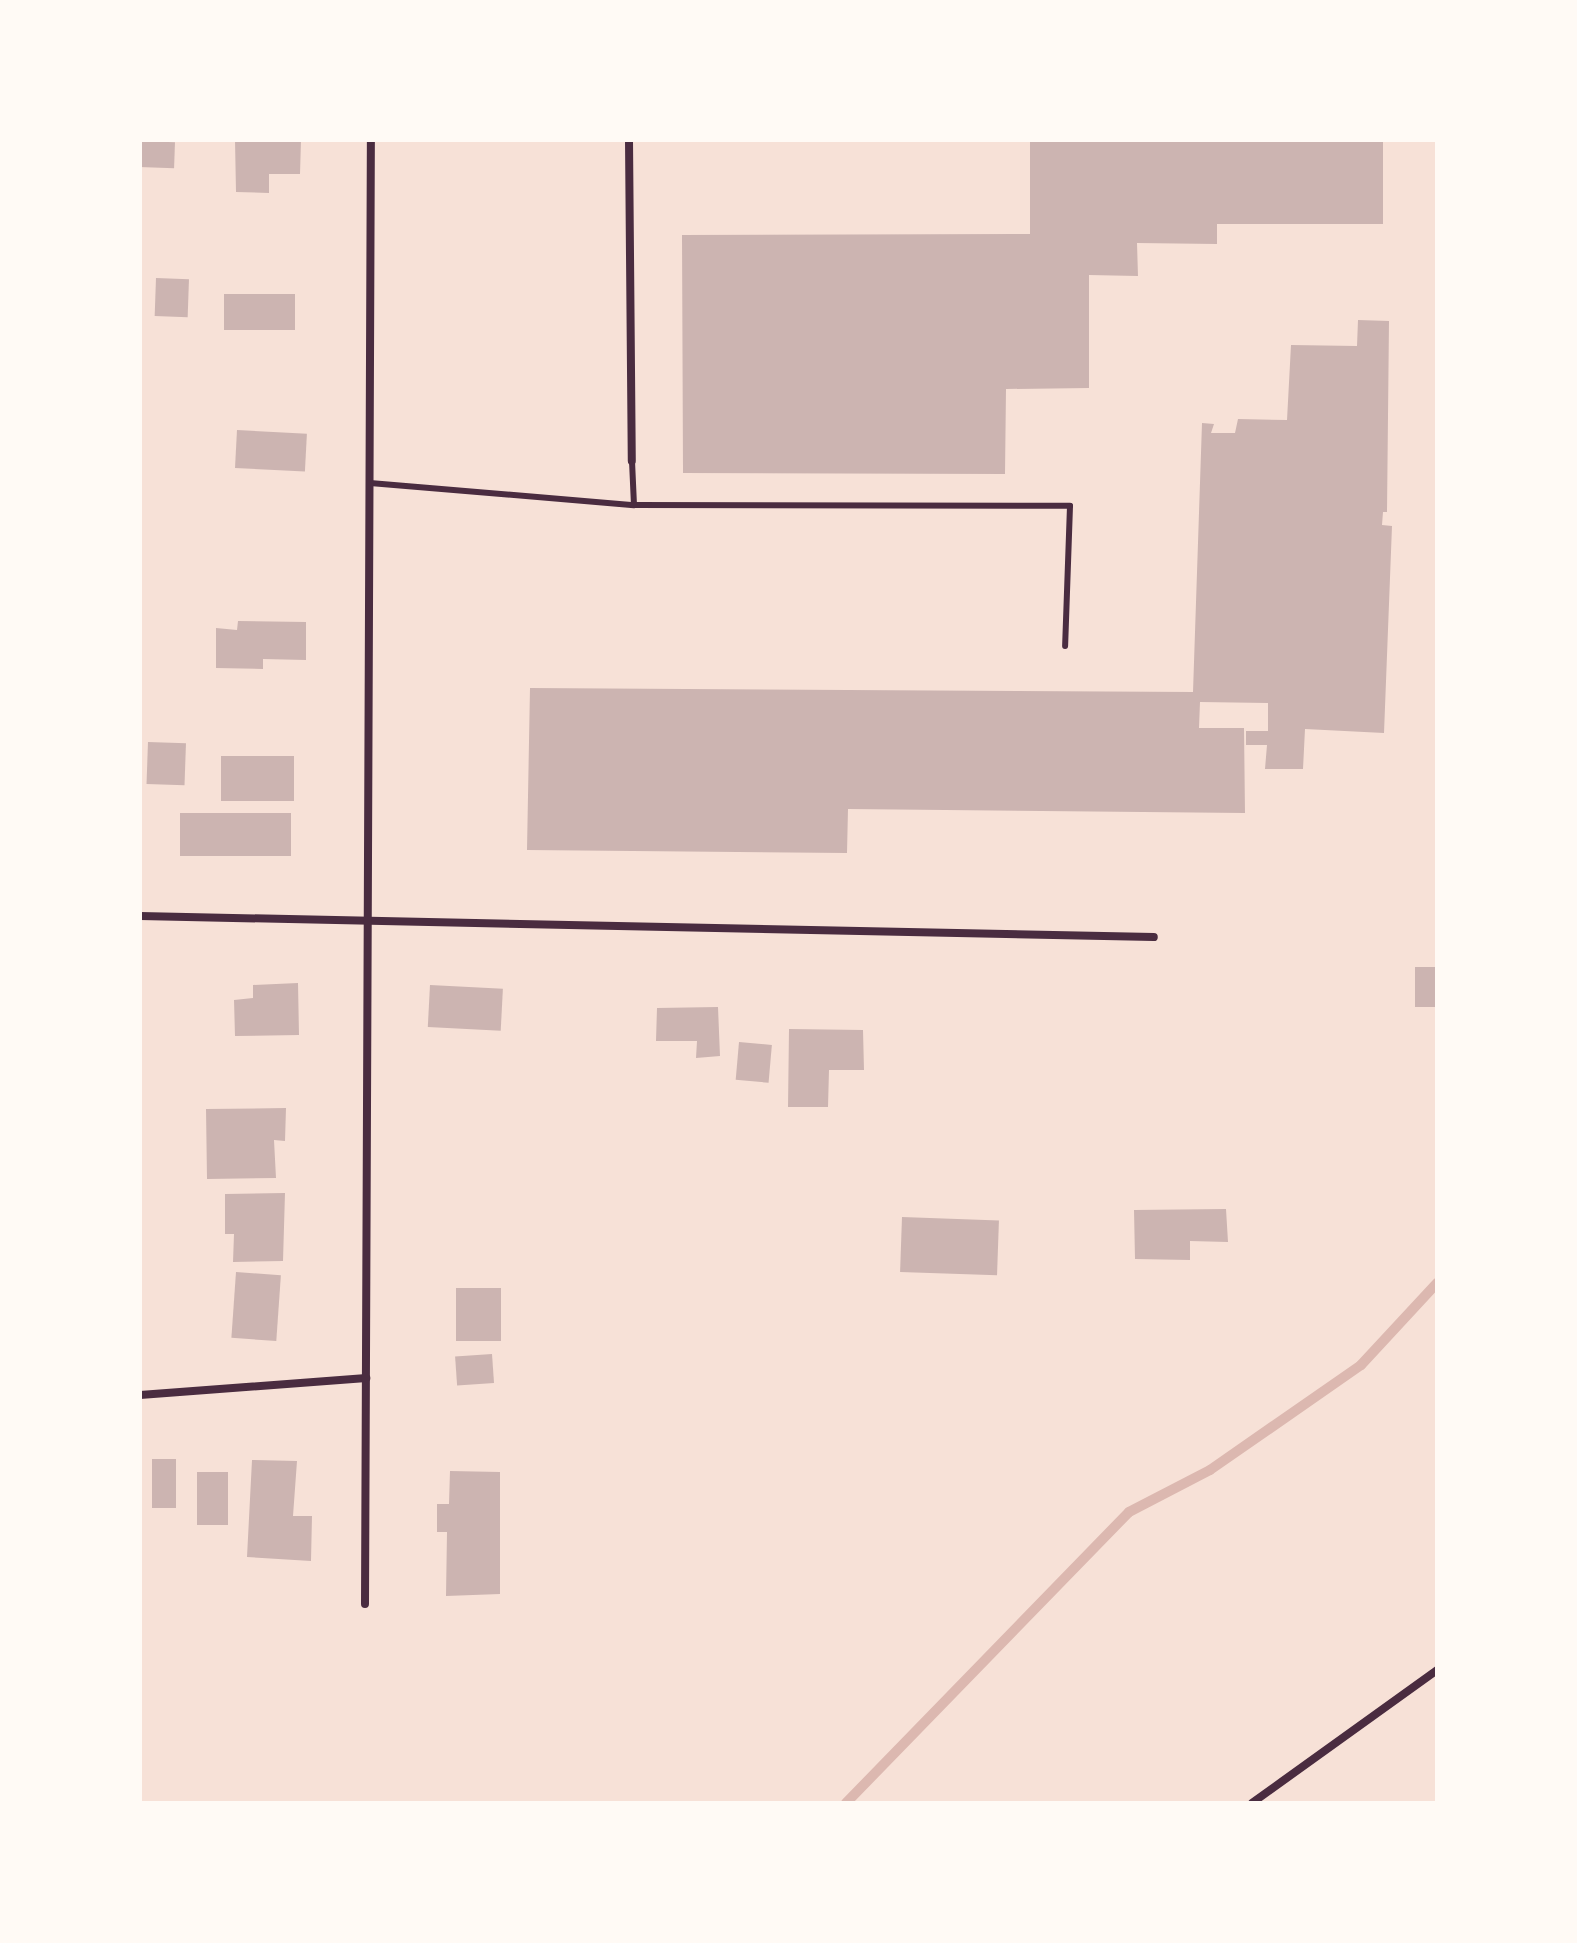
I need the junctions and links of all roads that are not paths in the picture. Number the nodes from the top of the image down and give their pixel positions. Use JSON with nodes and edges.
{"nodes":[{"id":1,"x":371,"y":140,"type":"edge"},
{"id":2,"x":629,"y":140,"type":"edge"},
{"id":3,"x":632,"y":461,"type":"joint"},
{"id":4,"x":370,"y":483,"type":"junction"},
{"id":5,"x":634,"y":505,"type":"junction"},
{"id":6,"x":1065,"y":646,"type":"dead end"},
{"id":7,"x":140,"y":916,"type":"edge"},
{"id":8,"x":368,"y":919,"type":"junction"},
{"id":9,"x":1154,"y":937,"type":"dead end"},
{"id":10,"x":366,"y":1378,"type":"junction"},
{"id":11,"x":140,"y":1395,"type":"edge"},
{"id":12,"x":365,"y":1604,"type":"dead end"},
{"id":13,"x":1437,"y":1670,"type":"edge"},
{"id":14,"x":1252,"y":1803,"type":"edge"}],
"edges":[{"from":1,"to":4,"type":"street"},
{"from":2,"to":3,"type":"street"},
{"from":3,"to":5,"type":"lane"},
{"from":4,"to":5,"type":"lane"},
{"from":4,"to":8,"type":"street"},
{"from":5,"to":6,"type":"lane"},
{"from":7,"to":8,"type":"street"},
{"from":8,"to":9,"type":"street"},
{"from":8,"to":10,"type":"street"},
{"from":10,"to":11,"type":"street"},
{"from":10,"to":12,"type":"street"},
{"from":13,"to":14,"type":"street"}]}
